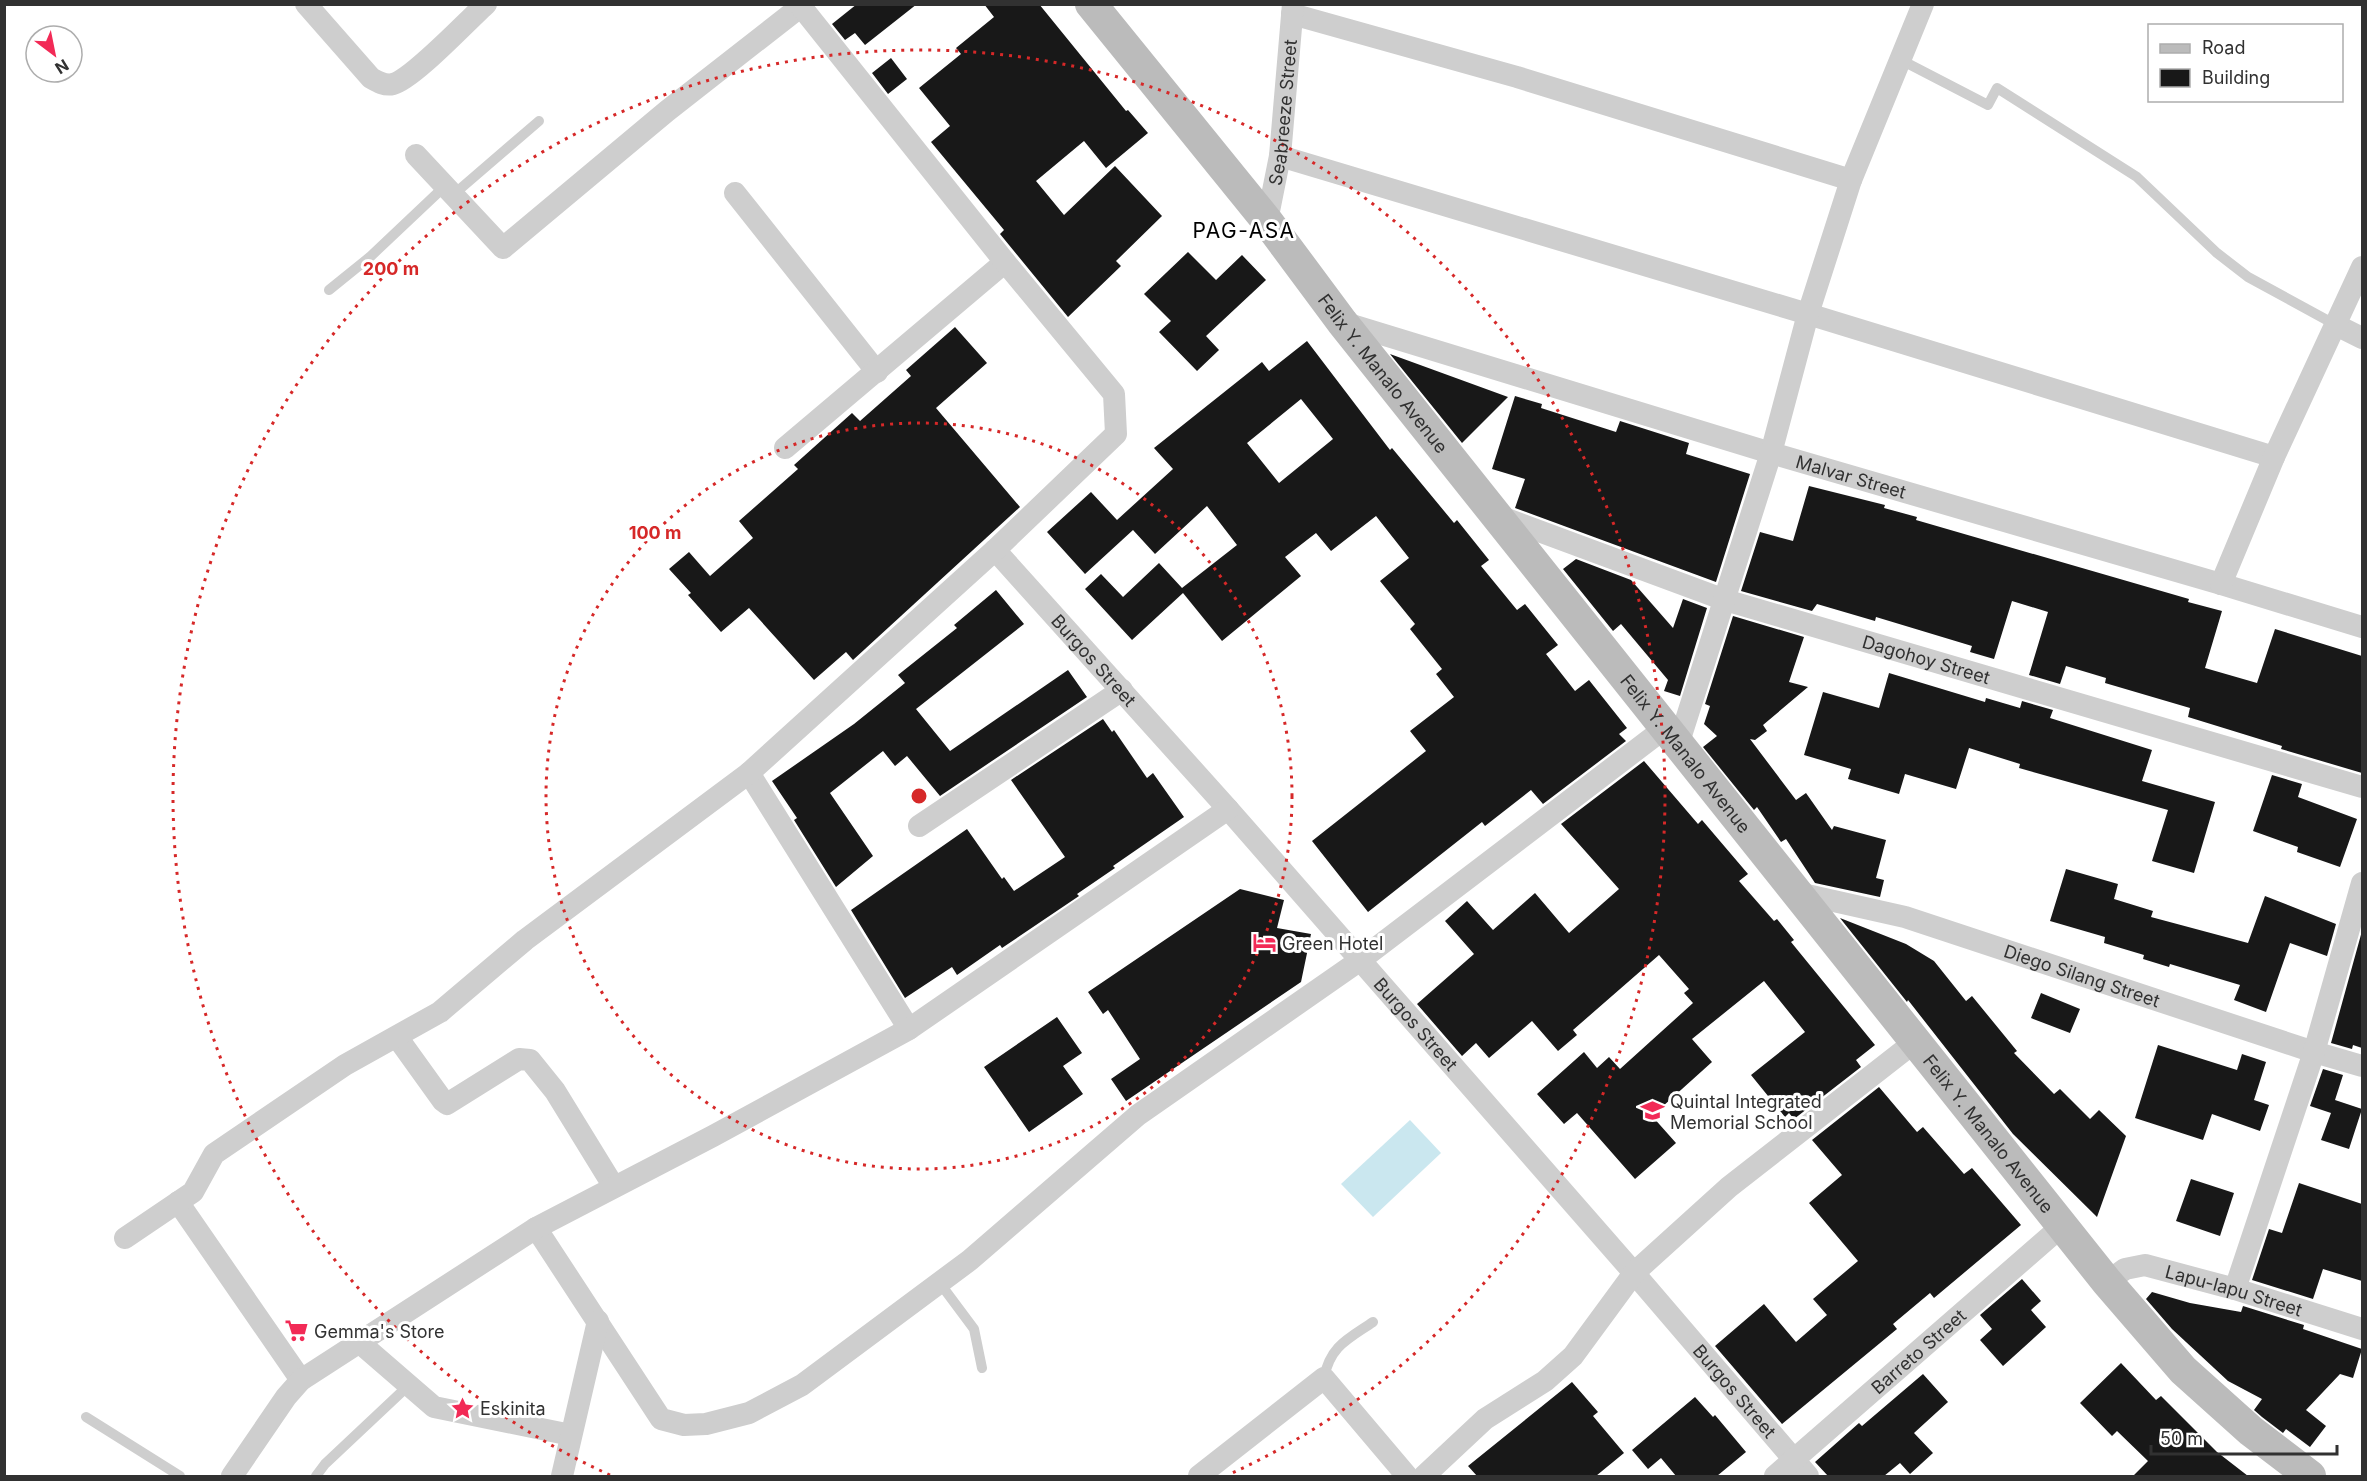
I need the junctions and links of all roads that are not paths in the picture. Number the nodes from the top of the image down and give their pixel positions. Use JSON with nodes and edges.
{"nodes":[{"id":1,"x":306,"y":4,"type":"edge"},
{"id":2,"x":486,"y":4,"type":"edge"},
{"id":3,"x":1090,"y":4,"type":"edge"},
{"id":4,"x":1923,"y":4,"type":"edge"},
{"id":5,"x":800,"y":6,"type":"edge"},
{"id":6,"x":1292,"y":9,"type":"edge"},
{"id":7,"x":1900,"y":60,"type":"junction"},
{"id":8,"x":539,"y":121,"type":"dead end"},
{"id":9,"x":416,"y":155,"type":"dead end"},
{"id":10,"x":1280,"y":156,"type":"junction"},
{"id":11,"x":1851,"y":180,"type":"junction"},
{"id":12,"x":449,"y":191,"type":"junction"},
{"id":13,"x":735,"y":193,"type":"dead end"},
{"id":14,"x":1267,"y":221,"type":"junction"},
{"id":15,"x":1005,"y":262,"type":"junction"},
{"id":16,"x":2362,"y":267,"type":"edge"},
{"id":17,"x":329,"y":290,"type":"dead end"},
{"id":18,"x":1808,"y":314,"type":"junction"},
{"id":19,"x":1342,"y":322,"type":"junction"},
{"id":20,"x":2336,"y":325,"type":"junction"},
{"id":21,"x":2362,"y":338,"type":"edge"},
{"id":22,"x":877,"y":372,"type":"junction"},
{"id":23,"x":785,"y":448,"type":"dead end"},
{"id":24,"x":1771,"y":453,"type":"junction"},
{"id":25,"x":2274,"y":457,"type":"junction"},
{"id":26,"x":1495,"y":515,"type":"junction"},
{"id":27,"x":994,"y":550,"type":"junction"},
{"id":28,"x":2221,"y":584,"type":"junction"},
{"id":29,"x":1725,"y":600,"type":"junction"},
{"id":30,"x":2362,"y":627,"type":"edge"},
{"id":31,"x":1122,"y":690,"type":"junction"},
{"id":32,"x":1671,"y":736,"type":"junction"},
{"id":33,"x":749,"y":773,"type":"junction"},
{"id":34,"x":2362,"y":787,"type":"edge"},
{"id":35,"x":1228,"y":809,"type":"junction"},
{"id":36,"x":919,"y":826,"type":"dead end"},
{"id":37,"x":2362,"y":883,"type":"edge"},
{"id":38,"x":1798,"y":893,"type":"junction"},
{"id":39,"x":1359,"y":961,"type":"junction"},
{"id":40,"x":909,"y":1029,"type":"junction"},
{"id":41,"x":397,"y":1037,"type":"junction"},
{"id":42,"x":1916,"y":1041,"type":"junction"},
{"id":43,"x":2314,"y":1053,"type":"junction"},
{"id":44,"x":2362,"y":1066,"type":"edge"},
{"id":45,"x":614,"y":1187,"type":"junction"},
{"id":46,"x":178,"y":1202,"type":"junction"},
{"id":47,"x":2062,"y":1226,"type":"junction"},
{"id":48,"x":536,"y":1228,"type":"junction"},
{"id":49,"x":125,"y":1238,"type":"dead end"},
{"id":50,"x":1634,"y":1273,"type":"junction"},
{"id":51,"x":939,"y":1282,"type":"junction"},
{"id":52,"x":2107,"y":1282,"type":"junction"},
{"id":53,"x":2235,"y":1289,"type":"junction"},
{"id":54,"x":598,"y":1321,"type":"junction"},
{"id":55,"x":1373,"y":1322,"type":"dead end"},
{"id":56,"x":2362,"y":1329,"type":"edge"},
{"id":57,"x":360,"y":1342,"type":"junction"},
{"id":58,"x":982,"y":1368,"type":"dead end"},
{"id":59,"x":1324,"y":1378,"type":"junction"},
{"id":60,"x":301,"y":1380,"type":"junction"},
{"id":61,"x":409,"y":1385,"type":"junction"},
{"id":62,"x":86,"y":1417,"type":"dead end"},
{"id":63,"x":571,"y":1435,"type":"junction"},
{"id":64,"x":1801,"y":1468,"type":"edge"},
{"id":65,"x":2301,"y":1474,"type":"edge"},
{"id":66,"x":180,"y":1476,"type":"edge"},
{"id":67,"x":232,"y":1476,"type":"edge"},
{"id":68,"x":316,"y":1476,"type":"edge"},
{"id":69,"x":562,"y":1476,"type":"edge"},
{"id":70,"x":1199,"y":1476,"type":"edge"},
{"id":71,"x":1407,"y":1476,"type":"edge"},
{"id":72,"x":1424,"y":1476,"type":"edge"},
{"id":73,"x":1775,"y":1476,"type":"edge"}],
"edges":[{"from":1,"to":2,"type":"street"},
{"from":3,"to":14,"type":"main road","name":"Felix Y. Manalo Avenue"},
{"from":4,"to":7,"type":"street"},
{"from":5,"to":12,"type":"street"},
{"from":5,"to":15,"type":"street"},
{"from":6,"to":10,"type":"street","name":"Seabreeze Street"},
{"from":6,"to":11,"type":"street"},
{"from":7,"to":11,"type":"street"},
{"from":7,"to":20,"type":"lane"},
{"from":8,"to":12,"type":"lane"},
{"from":9,"to":12,"type":"street"},
{"from":10,"to":14,"type":"street","name":"Seabreeze Street"},
{"from":10,"to":18,"type":"street"},
{"from":11,"to":18,"type":"street"},
{"from":12,"to":17,"type":"lane"},
{"from":13,"to":22,"type":"street"},
{"from":14,"to":19,"type":"main road","name":"Felix Y. Manalo Avenue"},
{"from":15,"to":22,"type":"street"},
{"from":15,"to":27,"type":"street"},
{"from":16,"to":20,"type":"street"},
{"from":18,"to":24,"type":"street"},
{"from":18,"to":25,"type":"street"},
{"from":19,"to":24,"type":"street","name":"Malvar Street"},
{"from":19,"to":26,"type":"main road","name":"Felix Y. Manalo Avenue"},
{"from":20,"to":21,"type":"street"},
{"from":20,"to":25,"type":"street"},
{"from":22,"to":23,"type":"street"},
{"from":24,"to":28,"type":"street","name":"Malvar Street"},
{"from":24,"to":29,"type":"street"},
{"from":25,"to":28,"type":"street"},
{"from":26,"to":29,"type":"street","name":"Dagohoy Street"},
{"from":26,"to":32,"type":"main road","name":"Felix Y. Manalo Avenue"},
{"from":27,"to":31,"type":"street","name":"Burgos Street"},
{"from":27,"to":33,"type":"street"},
{"from":28,"to":30,"type":"street","name":"Malvar Street"},
{"from":29,"to":32,"type":"street"},
{"from":29,"to":34,"type":"street","name":"Dagohoy Street"},
{"from":31,"to":35,"type":"street","name":"Burgos Street"},
{"from":31,"to":36,"type":"street"},
{"from":32,"to":38,"type":"main road","name":"Felix Y. Manalo Avenue"},
{"from":32,"to":39,"type":"street"},
{"from":33,"to":40,"type":"street"},
{"from":33,"to":41,"type":"street"},
{"from":35,"to":39,"type":"street","name":"Burgos Street"},
{"from":35,"to":40,"type":"street"},
{"from":37,"to":43,"type":"street"},
{"from":38,"to":42,"type":"main road","name":"Felix Y. Manalo Avenue"},
{"from":38,"to":43,"type":"street","name":"Diego Silang Street"},
{"from":39,"to":50,"type":"street","name":"Burgos Street"},
{"from":39,"to":51,"type":"street"},
{"from":40,"to":45,"type":"street"},
{"from":41,"to":45,"type":"street"},
{"from":41,"to":46,"type":"street"},
{"from":42,"to":47,"type":"main road","name":"Felix Y. Manalo Avenue"},
{"from":42,"to":50,"type":"street"},
{"from":43,"to":44,"type":"street","name":"Diego Silang Street"},
{"from":43,"to":53,"type":"street"},
{"from":45,"to":48,"type":"street"},
{"from":46,"to":49,"type":"street"},
{"from":46,"to":60,"type":"street"},
{"from":47,"to":52,"type":"main road","name":"Felix Y. Manalo Avenue"},
{"from":47,"to":64,"type":"street","name":"Barreto Street"},
{"from":48,"to":54,"type":"street"},
{"from":48,"to":57,"type":"street"},
{"from":50,"to":64,"type":"street","name":"Burgos Street"},
{"from":50,"to":72,"type":"street"},
{"from":51,"to":54,"type":"street"},
{"from":51,"to":58,"type":"lane"},
{"from":52,"to":53,"type":"street","name":"Lapu-lapu Street"},
{"from":52,"to":65,"type":"main road","name":"Felix Y. Manalo Avenue"},
{"from":53,"to":56,"type":"street","name":"Lapu-lapu Street"},
{"from":54,"to":63,"type":"street"},
{"from":55,"to":59,"type":"lane"},
{"from":57,"to":60,"type":"street"},
{"from":57,"to":61,"type":"street"},
{"from":59,"to":70,"type":"street"},
{"from":59,"to":71,"type":"street"},
{"from":60,"to":67,"type":"street"},
{"from":61,"to":63,"type":"street"},
{"from":61,"to":68,"type":"lane"},
{"from":62,"to":66,"type":"lane"},
{"from":63,"to":69,"type":"street"},
{"from":64,"to":73,"type":"street","name":"Barreto Street"}]}
